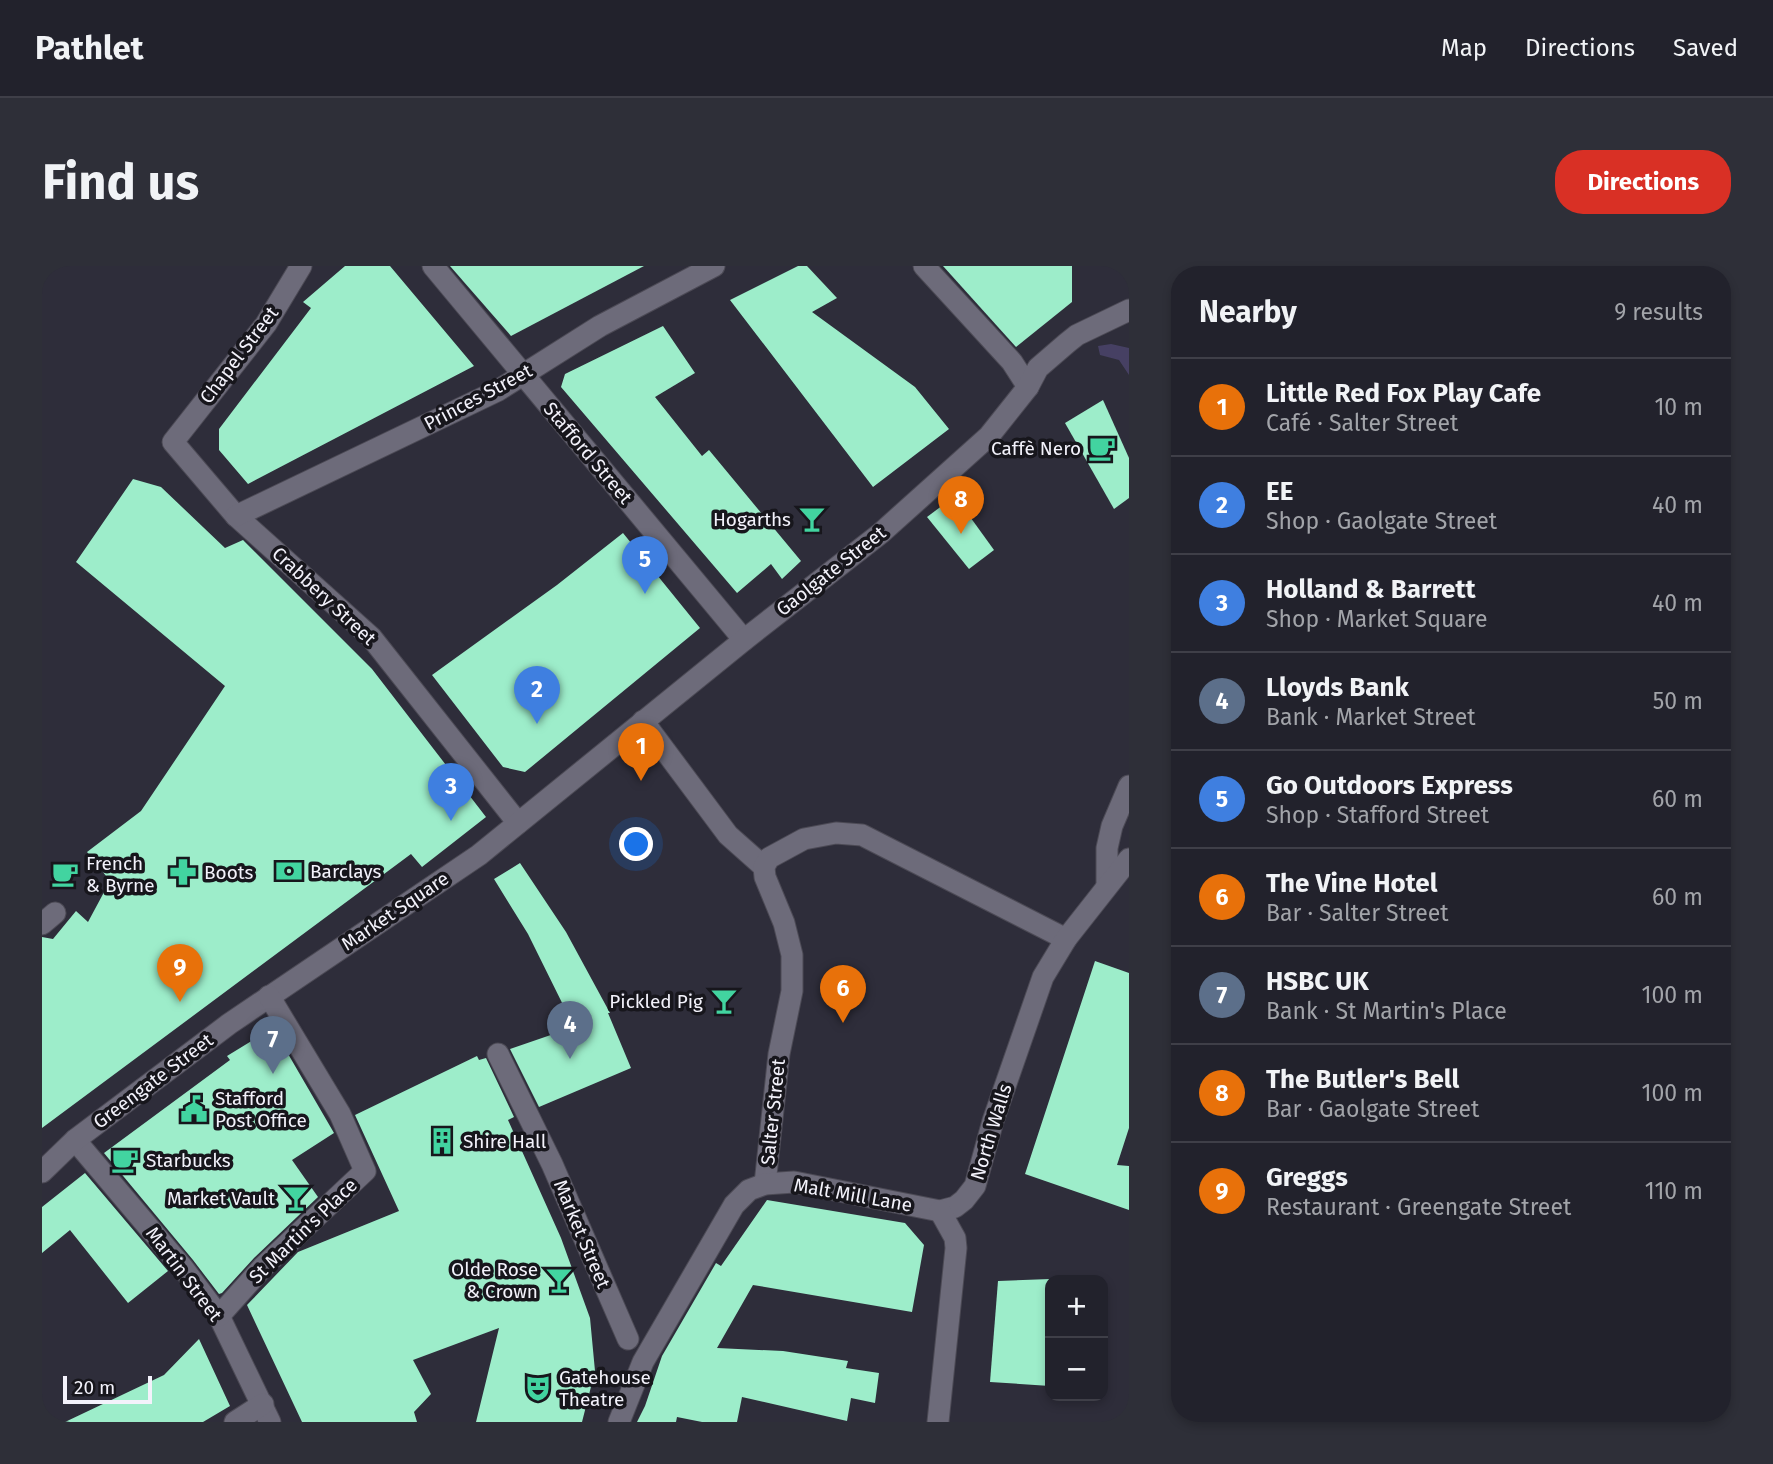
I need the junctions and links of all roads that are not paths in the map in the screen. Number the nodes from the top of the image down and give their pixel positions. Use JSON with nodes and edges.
{"nodes":[{"id":1,"x":301,"y":266,"type":"edge"},
{"id":2,"x":433,"y":266,"type":"edge"},
{"id":3,"x":713,"y":266,"type":"edge"},
{"id":4,"x":924,"y":266,"type":"edge"},
{"id":5,"x":1129,"y":310,"type":"edge"},
{"id":6,"x":522,"y":375,"type":"junction"},
{"id":7,"x":1028,"y":387,"type":"junction"},
{"id":8,"x":173,"y":442,"type":"joint"},
{"id":9,"x":236,"y":516,"type":"junction"},
{"id":10,"x":744,"y":640,"type":"junction"},
{"id":11,"x":643,"y":721,"type":"junction"},
{"id":12,"x":1129,"y":786,"type":"edge"},
{"id":13,"x":518,"y":823,"type":"junction"},
{"id":14,"x":1129,"y":859,"type":"edge"},
{"id":15,"x":764,"y":867,"type":"junction"},
{"id":16,"x":1107,"y":886,"type":"junction"},
{"id":17,"x":1066,"y":939,"type":"junction"},
{"id":18,"x":269,"y":996,"type":"junction"},
{"id":19,"x":498,"y":1054,"type":"dead end"},
{"id":20,"x":75,"y":1140,"type":"junction"},
{"id":21,"x":42,"y":1172,"type":"edge"},
{"id":22,"x":765,"y":1184,"type":"junction"},
{"id":23,"x":940,"y":1211,"type":"junction"},
{"id":24,"x":219,"y":1316,"type":"junction"},
{"id":25,"x":628,"y":1339,"type":"dead end"},
{"id":26,"x":267,"y":1413,"type":"edge"},
{"id":27,"x":235,"y":1422,"type":"edge"},
{"id":28,"x":619,"y":1422,"type":"edge"},
{"id":29,"x":938,"y":1422,"type":"edge"}],
"edges":[{"from":1,"to":8,"type":"street","name":"Chapel Street"},
{"from":2,"to":6,"type":"street","name":"Stafford Street"},
{"from":3,"to":6,"type":"street","name":"Princes Street"},
{"from":4,"to":7,"type":"street"},
{"from":5,"to":7,"type":"street","name":"Gaolgate Street"},
{"from":6,"to":9,"type":"street","name":"Princes Street"},
{"from":6,"to":10,"type":"street","name":"Stafford Street"},
{"from":7,"to":10,"type":"street","name":"Gaolgate Street"},
{"from":8,"to":9,"type":"street","name":"Crabbery Street"},
{"from":9,"to":13,"type":"street","name":"Crabbery Street"},
{"from":10,"to":11,"type":"street","name":"Gaolgate Street"},
{"from":11,"to":13,"type":"street","name":"Gaolgate Street"},
{"from":11,"to":15,"type":"street"},
{"from":12,"to":16,"type":"street"},
{"from":13,"to":18,"type":"street","name":"Market Square"},
{"from":14,"to":16,"type":"street","name":"North Walls"},
{"from":15,"to":17,"type":"street"},
{"from":15,"to":22,"type":"street","name":"Salter Street"},
{"from":16,"to":17,"type":"street","name":"North Walls"},
{"from":17,"to":23,"type":"street","name":"North Walls"},
{"from":18,"to":20,"type":"street","name":"Greengate Street"},
{"from":18,"to":24,"type":"street","name":"St Martin's Place"},
{"from":19,"to":25,"type":"street","name":"Market Street"},
{"from":20,"to":21,"type":"street","name":"Greengate Street"},
{"from":20,"to":24,"type":"street","name":"Martin Street"},
{"from":22,"to":23,"type":"street","name":"Malt Mill Lane"},
{"from":22,"to":28,"type":"street","name":"Salter Street"},
{"from":23,"to":29,"type":"street"},
{"from":24,"to":26,"type":"street","name":"Martin Street"},
{"from":26,"to":27,"type":"street"}]}
